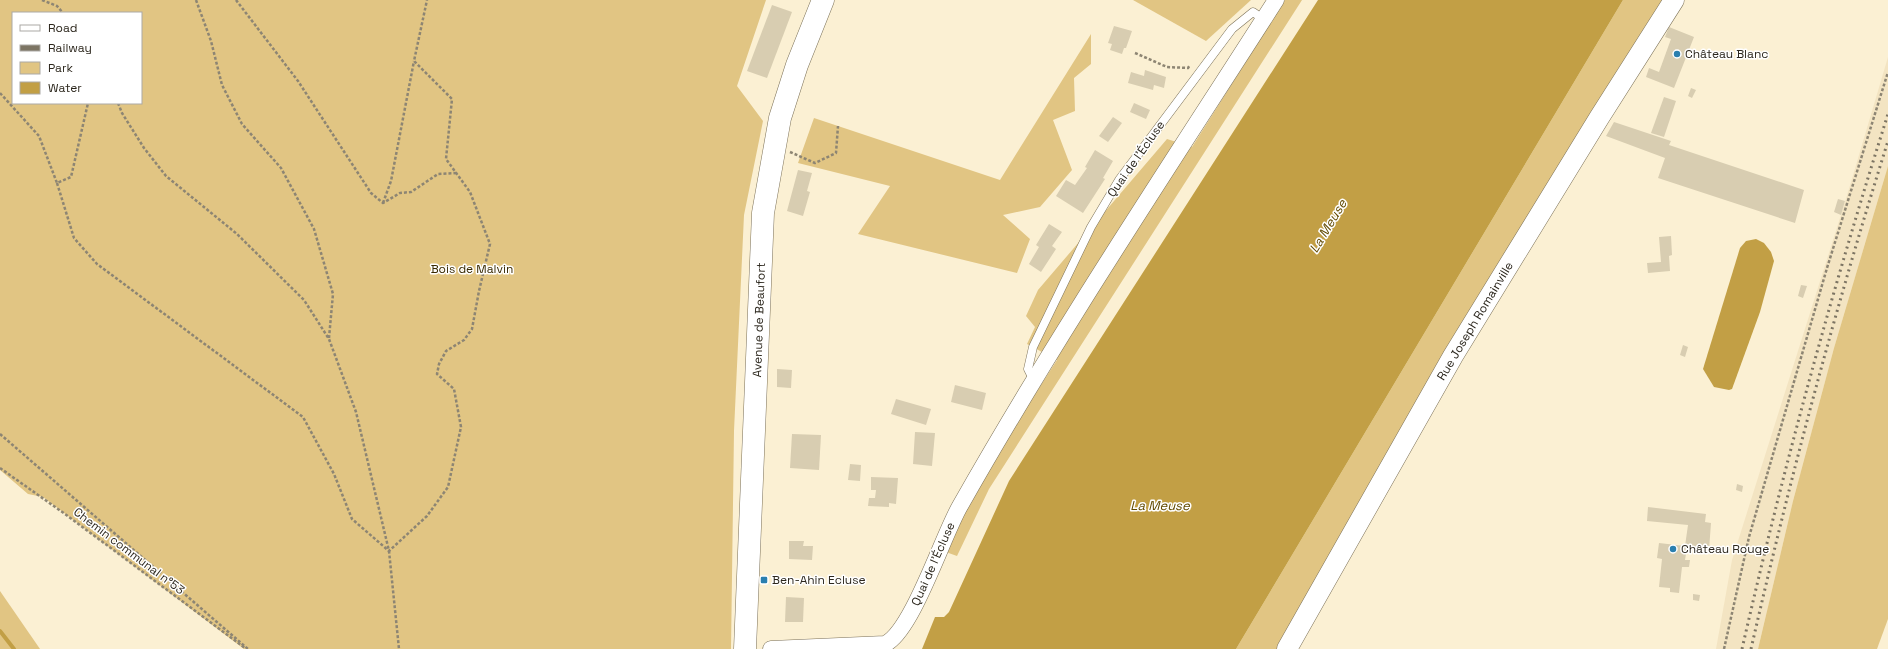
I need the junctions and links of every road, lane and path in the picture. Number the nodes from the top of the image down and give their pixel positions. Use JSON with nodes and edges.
{"nodes":[{"id":1,"x":42,"y":0,"type":"edge"},
{"id":2,"x":196,"y":0,"type":"edge"},
{"id":3,"x":236,"y":0,"type":"edge"},
{"id":4,"x":427,"y":0,"type":"edge"},
{"id":5,"x":823,"y":0,"type":"edge"},
{"id":6,"x":1276,"y":0,"type":"edge"},
{"id":7,"x":1674,"y":0,"type":"edge"},
{"id":8,"x":62,"y":12,"type":"edge"},
{"id":9,"x":1264,"y":19,"type":"junction"},
{"id":10,"x":1135,"y":53,"type":"dead end"},
{"id":11,"x":414,"y":61,"type":"junction"},
{"id":12,"x":1193,"y":63,"type":"dead end"},
{"id":13,"x":1888,"y":72,"type":"edge"},
{"id":14,"x":0,"y":93,"type":"edge"},
{"id":15,"x":88,"y":104,"type":"edge"},
{"id":16,"x":118,"y":104,"type":"edge"},
{"id":17,"x":838,"y":126,"type":"dead end"},
{"id":18,"x":775,"y":146,"type":"junction"},
{"id":19,"x":457,"y":173,"type":"junction"},
{"id":20,"x":56,"y":183,"type":"junction"},
{"id":21,"x":383,"y":203,"type":"junction"},
{"id":22,"x":329,"y":339,"type":"junction"},
{"id":23,"x":1033,"y":379,"type":"junction"},
{"id":24,"x":0,"y":434,"type":"edge"},
{"id":25,"x":0,"y":468,"type":"edge"},
{"id":26,"x":388,"y":551,"type":"junction"},
{"id":27,"x":236,"y":639,"type":"junction"},
{"id":28,"x":237,"y":643,"type":"junction"},
{"id":29,"x":247,"y":649,"type":"edge"},
{"id":30,"x":399,"y":649,"type":"edge"},
{"id":31,"x":745,"y":649,"type":"edge"},
{"id":32,"x":771,"y":649,"type":"edge"},
{"id":33,"x":1287,"y":649,"type":"edge"},
{"id":34,"x":1724,"y":649,"type":"edge"}],
"edges":[{"from":1,"to":8,"type":"path"},
{"from":2,"to":22,"type":"path"},
{"from":3,"to":21,"type":"path"},
{"from":4,"to":11,"type":"path"},
{"from":5,"to":18,"type":"main road","name":"Avenue de Beaufort"},
{"from":6,"to":9,"type":"street","name":"Quai de l'Écluse"},
{"from":7,"to":33,"type":"street","name":"Rue Joseph Romainville"},
{"from":9,"to":23,"type":"street","name":"Quai de l'Écluse"},
{"from":9,"to":23,"type":"lane","name":"Quai de l'Écluse"},
{"from":10,"to":12,"type":"path"},
{"from":11,"to":19,"type":"path"},
{"from":11,"to":21,"type":"path"},
{"from":13,"to":34,"type":"path"},
{"from":14,"to":20,"type":"path"},
{"from":15,"to":20,"type":"path"},
{"from":16,"to":22,"type":"path"},
{"from":17,"to":18,"type":"path"},
{"from":18,"to":31,"type":"main road","name":"Avenue de Beaufort"},
{"from":19,"to":21,"type":"path"},
{"from":19,"to":26,"type":"path"},
{"from":20,"to":26,"type":"path"},
{"from":22,"to":26,"type":"path"},
{"from":23,"to":32,"type":"street","name":"Quai de l'Écluse"},
{"from":24,"to":27,"type":"path"},
{"from":25,"to":28,"type":"path","name":"Chemin communal n°53"},
{"from":26,"to":30,"type":"path"},
{"from":27,"to":28,"type":"path"},
{"from":27,"to":29,"type":"path"},
{"from":28,"to":29,"type":"path","name":"Chemin communal n°53"}]}
